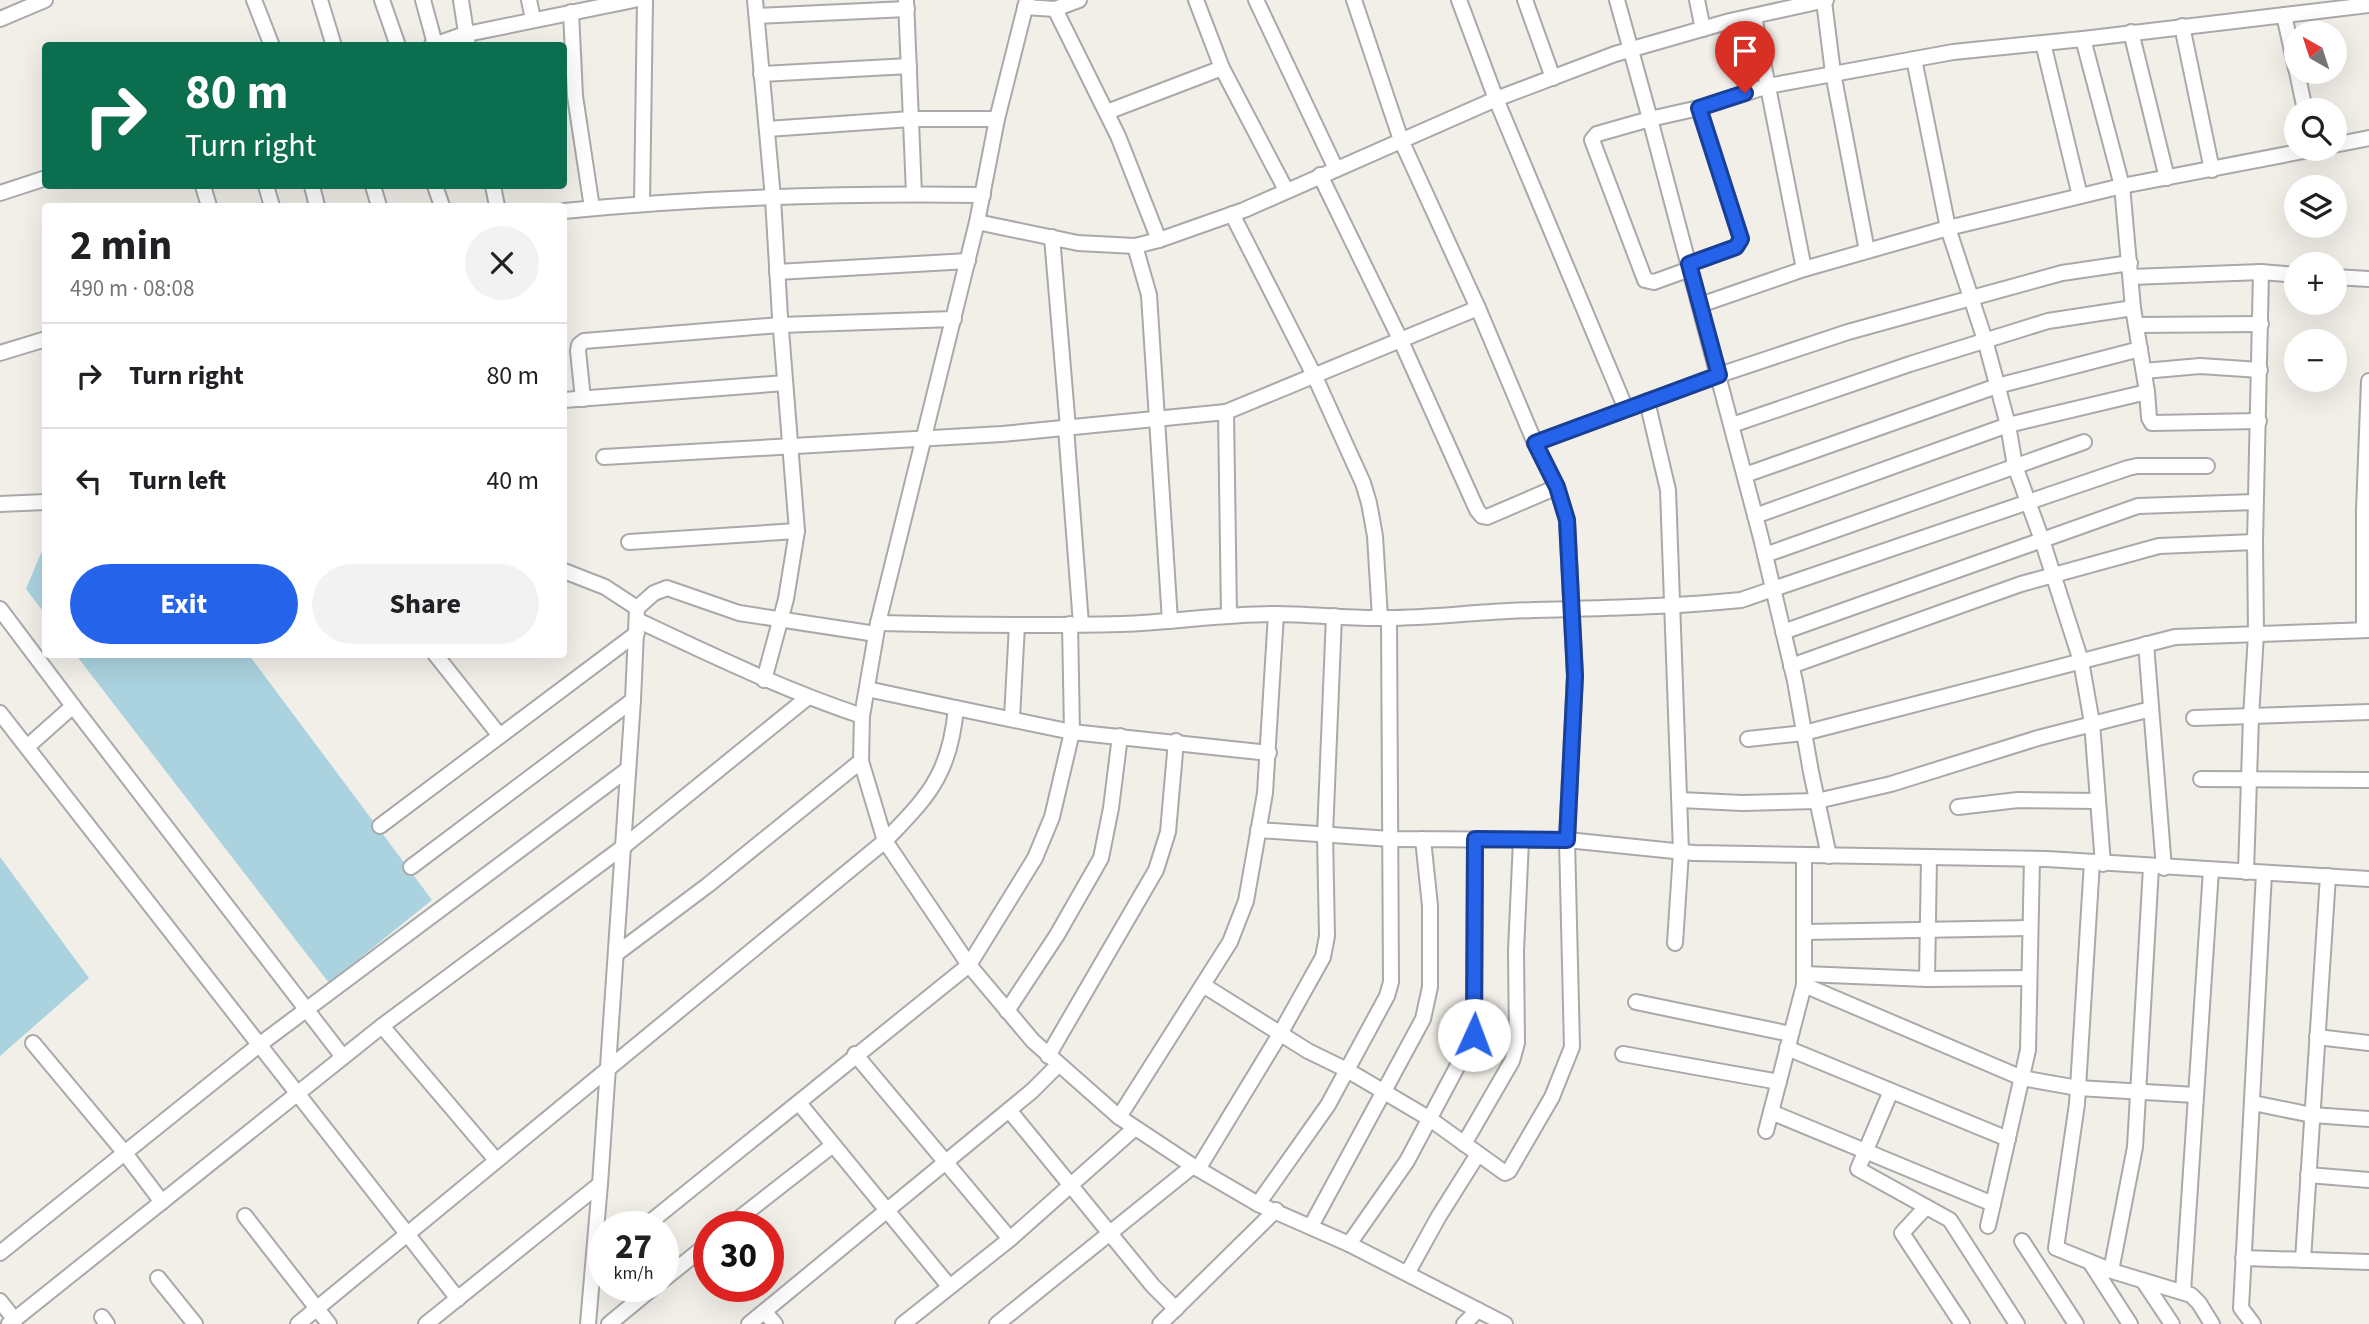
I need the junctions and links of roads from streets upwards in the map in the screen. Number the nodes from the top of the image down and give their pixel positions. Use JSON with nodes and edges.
{"nodes":[{"id":1,"x":45,"y":0,"type":"edge"},
{"id":2,"x":254,"y":0,"type":"edge"},
{"id":3,"x":320,"y":0,"type":"edge"},
{"id":4,"x":382,"y":0,"type":"edge"},
{"id":5,"x":423,"y":0,"type":"edge"},
{"id":6,"x":461,"y":0,"type":"edge"},
{"id":7,"x":529,"y":0,"type":"edge"},
{"id":8,"x":634,"y":0,"type":"edge"},
{"id":9,"x":645,"y":0,"type":"edge"},
{"id":10,"x":755,"y":0,"type":"edge"},
{"id":11,"x":1079,"y":0,"type":"edge"},
{"id":12,"x":1196,"y":0,"type":"edge"},
{"id":13,"x":1256,"y":0,"type":"edge"},
{"id":14,"x":1354,"y":0,"type":"edge"},
{"id":15,"x":1459,"y":0,"type":"edge"},
{"id":16,"x":1525,"y":0,"type":"edge"},
{"id":17,"x":1617,"y":0,"type":"edge"},
{"id":18,"x":1697,"y":0,"type":"edge"},
{"id":19,"x":1825,"y":0,"type":"edge"},
{"id":20,"x":1026,"y":3,"type":"edge"},
{"id":21,"x":906,"y":4,"type":"edge"},
{"id":22,"x":2369,"y":5,"type":"edge"},
{"id":23,"x":1055,"y":9,"type":"junction"},
{"id":24,"x":571,"y":12,"type":"junction"},
{"id":25,"x":2284,"y":15,"type":"junction"},
{"id":26,"x":757,"y":16,"type":"junction"},
{"id":27,"x":1754,"y":16,"type":"junction"},
{"id":28,"x":0,"y":19,"type":"edge"},
{"id":29,"x":533,"y":19,"type":"junction"},
{"id":30,"x":2285,"y":21,"type":"edge"},
{"id":31,"x":2182,"y":26,"type":"junction"},
{"id":32,"x":1703,"y":29,"type":"junction"},
{"id":33,"x":2131,"y":32,"type":"junction"},
{"id":34,"x":2083,"y":39,"type":"junction"},
{"id":35,"x":467,"y":40,"type":"edge"},
{"id":36,"x":270,"y":42,"type":"edge"},
{"id":37,"x":333,"y":42,"type":"edge"},
{"id":38,"x":397,"y":42,"type":"edge"},
{"id":39,"x":432,"y":42,"type":"edge"},
{"id":40,"x":2043,"y":43,"type":"junction"},
{"id":41,"x":1631,"y":50,"type":"junction"},
{"id":42,"x":1914,"y":59,"type":"junction"},
{"id":43,"x":909,"y":66,"type":"junction"},
{"id":44,"x":1222,"y":68,"type":"junction"},
{"id":45,"x":761,"y":74,"type":"junction"},
{"id":46,"x":1833,"y":74,"type":"junction"},
{"id":47,"x":1553,"y":78,"type":"junction"},
{"id":48,"x":1768,"y":86,"type":"junction"},
{"id":49,"x":1496,"y":99,"type":"junction"},
{"id":50,"x":1699,"y":108,"type":"junction"},
{"id":51,"x":1107,"y":112,"type":"junction"},
{"id":52,"x":911,"y":119,"type":"junction"},
{"id":53,"x":997,"y":119,"type":"junction"},
{"id":54,"x":1650,"y":119,"type":"junction"},
{"id":55,"x":767,"y":129,"type":"junction"},
{"id":56,"x":2369,"y":138,"type":"edge"},
{"id":57,"x":1401,"y":140,"type":"junction"},
{"id":58,"x":2347,"y":142,"type":"edge"},
{"id":59,"x":2284,"y":155,"type":"edge"},
{"id":60,"x":1336,"y":169,"type":"junction"},
{"id":61,"x":2212,"y":170,"type":"junction"},
{"id":62,"x":1320,"y":175,"type":"junction"},
{"id":63,"x":2167,"y":178,"type":"junction"},
{"id":64,"x":42,"y":179,"type":"edge"},
{"id":65,"x":2122,"y":186,"type":"junction"},
{"id":66,"x":1286,"y":190,"type":"junction"},
{"id":67,"x":0,"y":193,"type":"edge"},
{"id":68,"x":914,"y":194,"type":"junction"},
{"id":69,"x":983,"y":195,"type":"junction"},
{"id":70,"x":2080,"y":196,"type":"junction"},
{"id":71,"x":774,"y":198,"type":"junction"},
{"id":72,"x":642,"y":203,"type":"junction"},
{"id":73,"x":592,"y":208,"type":"junction"},
{"id":74,"x":567,"y":211,"type":"edge"},
{"id":75,"x":1232,"y":214,"type":"junction"},
{"id":76,"x":977,"y":222,"type":"junction"},
{"id":77,"x":1948,"y":228,"type":"junction"},
{"id":78,"x":1052,"y":237,"type":"junction"},
{"id":79,"x":1159,"y":240,"type":"junction"},
{"id":80,"x":1135,"y":246,"type":"junction"},
{"id":81,"x":1867,"y":251,"type":"junction"},
{"id":82,"x":968,"y":261,"type":"junction"},
{"id":83,"x":1690,"y":267,"type":"junction"},
{"id":84,"x":1804,"y":269,"type":"junction"},
{"id":85,"x":2130,"y":270,"type":"junction"},
{"id":86,"x":777,"y":272,"type":"junction"},
{"id":87,"x":2261,"y":272,"type":"junction"},
{"id":88,"x":2284,"y":274,"type":"edge"},
{"id":89,"x":2347,"y":278,"type":"edge"},
{"id":90,"x":2369,"y":279,"type":"edge"},
{"id":91,"x":1970,"y":299,"type":"junction"},
{"id":92,"x":1700,"y":305,"type":"junction"},
{"id":93,"x":2133,"y":308,"type":"junction"},
{"id":94,"x":1478,"y":309,"type":"junction"},
{"id":95,"x":954,"y":319,"type":"junction"},
{"id":96,"x":2261,"y":324,"type":"junction"},
{"id":97,"x":2136,"y":325,"type":"junction"},
{"id":98,"x":780,"y":326,"type":"junction"},
{"id":99,"x":42,"y":340,"type":"edge"},
{"id":100,"x":1985,"y":340,"type":"junction"},
{"id":101,"x":1401,"y":341,"type":"junction"},
{"id":102,"x":2140,"y":349,"type":"junction"},
{"id":103,"x":0,"y":353,"type":"edge"},
{"id":104,"x":2260,"y":370,"type":"junction"},
{"id":105,"x":2144,"y":371,"type":"junction"},
{"id":106,"x":1719,"y":375,"type":"junction"},
{"id":107,"x":1315,"y":377,"type":"junction"},
{"id":108,"x":2369,"y":381,"type":"edge"},
{"id":109,"x":785,"y":383,"type":"junction"},
{"id":110,"x":1997,"y":386,"type":"junction"},
{"id":111,"x":2147,"y":392,"type":"junction"},
{"id":112,"x":583,"y":399,"type":"junction"},
{"id":113,"x":567,"y":400,"type":"edge"},
{"id":114,"x":1647,"y":401,"type":"junction"},
{"id":115,"x":1626,"y":409,"type":"junction"},
{"id":116,"x":1226,"y":412,"type":"junction"},
{"id":117,"x":1156,"y":419,"type":"junction"},
{"id":118,"x":2259,"y":421,"type":"junction"},
{"id":119,"x":1732,"y":425,"type":"junction"},
{"id":120,"x":2008,"y":425,"type":"junction"},
{"id":121,"x":1067,"y":428,"type":"junction"},
{"id":122,"x":925,"y":438,"type":"junction"},
{"id":123,"x":2084,"y":442,"type":"dead end"},
{"id":124,"x":1535,"y":443,"type":"junction"},
{"id":125,"x":790,"y":446,"type":"junction"},
{"id":126,"x":604,"y":457,"type":"dead end"},
{"id":127,"x":2015,"y":466,"type":"junction"},
{"id":128,"x":2207,"y":466,"type":"dead end"},
{"id":129,"x":1745,"y":475,"type":"junction"},
{"id":130,"x":1557,"y":487,"type":"junction"},
{"id":131,"x":42,"y":502,"type":"edge"},
{"id":132,"x":2255,"y":502,"type":"junction"},
{"id":133,"x":2029,"y":503,"type":"junction"},
{"id":134,"x":0,"y":504,"type":"edge"},
{"id":135,"x":1755,"y":516,"type":"junction"},
{"id":136,"x":797,"y":531,"type":"junction"},
{"id":137,"x":2042,"y":540,"type":"junction"},
{"id":138,"x":629,"y":542,"type":"dead end"},
{"id":139,"x":2255,"y":542,"type":"junction"},
{"id":140,"x":1765,"y":555,"type":"junction"},
{"id":141,"x":567,"y":572,"type":"edge"},
{"id":142,"x":2052,"y":576,"type":"junction"},
{"id":143,"x":1773,"y":590,"type":"junction"},
{"id":144,"x":1673,"y":606,"type":"junction"},
{"id":145,"x":0,"y":609,"type":"edge"},
{"id":146,"x":1572,"y":611,"type":"junction"},
{"id":147,"x":1276,"y":614,"type":"junction"},
{"id":148,"x":1229,"y":615,"type":"junction"},
{"id":149,"x":1334,"y":616,"type":"junction"},
{"id":150,"x":1384,"y":618,"type":"junction"},
{"id":151,"x":780,"y":619,"type":"junction"},
{"id":152,"x":637,"y":620,"type":"junction"},
{"id":153,"x":1170,"y":621,"type":"junction"},
{"id":154,"x":1076,"y":624,"type":"junction"},
{"id":155,"x":1017,"y":625,"type":"junction"},
{"id":156,"x":877,"y":628,"type":"junction"},
{"id":157,"x":2367,"y":630,"type":"edge"},
{"id":158,"x":1783,"y":632,"type":"junction"},
{"id":159,"x":2256,"y":634,"type":"junction"},
{"id":160,"x":2146,"y":645,"type":"junction"},
{"id":161,"x":438,"y":658,"type":"edge"},
{"id":162,"x":2081,"y":661,"type":"junction"},
{"id":163,"x":1791,"y":666,"type":"junction"},
{"id":164,"x":764,"y":680,"type":"junction"},
{"id":165,"x":867,"y":690,"type":"junction"},
{"id":166,"x":807,"y":698,"type":"junction"},
{"id":167,"x":633,"y":699,"type":"junction"},
{"id":168,"x":73,"y":706,"type":"junction"},
{"id":169,"x":956,"y":708,"type":"junction"},
{"id":170,"x":2151,"y":709,"type":"junction"},
{"id":171,"x":2369,"y":712,"type":"edge"},
{"id":172,"x":0,"y":713,"type":"edge"},
{"id":173,"x":862,"y":716,"type":"junction"},
{"id":174,"x":2250,"y":717,"type":"junction"},
{"id":175,"x":1012,"y":718,"type":"junction"},
{"id":176,"x":2194,"y":718,"type":"dead end"},
{"id":177,"x":2092,"y":723,"type":"junction"},
{"id":178,"x":1072,"y":732,"type":"junction"},
{"id":179,"x":1804,"y":733,"type":"junction"},
{"id":180,"x":500,"y":736,"type":"junction"},
{"id":181,"x":1120,"y":736,"type":"junction"},
{"id":182,"x":1748,"y":739,"type":"dead end"},
{"id":183,"x":1175,"y":741,"type":"junction"},
{"id":184,"x":27,"y":747,"type":"junction"},
{"id":185,"x":1269,"y":753,"type":"junction"},
{"id":186,"x":861,"y":761,"type":"junction"},
{"id":187,"x":628,"y":769,"type":"junction"},
{"id":188,"x":2201,"y":779,"type":"dead end"},
{"id":189,"x":2250,"y":780,"type":"junction"},
{"id":190,"x":2369,"y":780,"type":"edge"},
{"id":191,"x":1679,"y":800,"type":"junction"},
{"id":192,"x":1817,"y":801,"type":"junction"},
{"id":193,"x":2098,"y":801,"type":"junction"},
{"id":194,"x":1958,"y":807,"type":"dead end"},
{"id":195,"x":380,"y":826,"type":"dead end"},
{"id":196,"x":1258,"y":831,"type":"junction"},
{"id":197,"x":1325,"y":835,"type":"junction"},
{"id":198,"x":1391,"y":839,"type":"junction"},
{"id":199,"x":1423,"y":839,"type":"junction"},
{"id":200,"x":1475,"y":839,"type":"junction"},
{"id":201,"x":1521,"y":840,"type":"junction"},
{"id":202,"x":1567,"y":840,"type":"junction"},
{"id":203,"x":885,"y":842,"type":"junction"},
{"id":204,"x":623,"y":847,"type":"junction"},
{"id":205,"x":1681,"y":852,"type":"junction"},
{"id":206,"x":1804,"y":855,"type":"junction"},
{"id":207,"x":1829,"y":856,"type":"junction"},
{"id":208,"x":1929,"y":858,"type":"junction"},
{"id":209,"x":2032,"y":859,"type":"junction"},
{"id":210,"x":2098,"y":863,"type":"junction"},
{"id":211,"x":411,"y":867,"type":"dead end"},
{"id":212,"x":2158,"y":867,"type":"junction"},
{"id":213,"x":2211,"y":870,"type":"junction"},
{"id":214,"x":2246,"y":872,"type":"junction"},
{"id":215,"x":2264,"y":873,"type":"junction"},
{"id":216,"x":2328,"y":876,"type":"junction"},
{"id":217,"x":2369,"y":879,"type":"edge"},
{"id":218,"x":2030,"y":928,"type":"junction"},
{"id":219,"x":1927,"y":930,"type":"junction"},
{"id":220,"x":1804,"y":932,"type":"junction"},
{"id":221,"x":1675,"y":943,"type":"dead end"},
{"id":222,"x":615,"y":954,"type":"junction"},
{"id":223,"x":969,"y":965,"type":"junction"},
{"id":224,"x":2029,"y":978,"type":"junction"},
{"id":225,"x":1927,"y":979,"type":"junction"},
{"id":226,"x":1804,"y":980,"type":"junction"},
{"id":227,"x":1203,"y":985,"type":"junction"},
{"id":228,"x":1636,"y":1002,"type":"dead end"},
{"id":229,"x":306,"y":1009,"type":"junction"},
{"id":230,"x":1007,"y":1011,"type":"junction"},
{"id":231,"x":382,"y":1026,"type":"junction"},
{"id":232,"x":1280,"y":1034,"type":"junction"},
{"id":233,"x":1791,"y":1034,"type":"junction"},
{"id":234,"x":2317,"y":1037,"type":"junction"},
{"id":235,"x":33,"y":1043,"type":"dead end"},
{"id":236,"x":2369,"y":1043,"type":"edge"},
{"id":237,"x":259,"y":1045,"type":"junction"},
{"id":238,"x":1787,"y":1048,"type":"junction"},
{"id":239,"x":855,"y":1054,"type":"junction"},
{"id":240,"x":1623,"y":1054,"type":"dead end"},
{"id":241,"x":343,"y":1057,"type":"junction"},
{"id":242,"x":1053,"y":1060,"type":"junction"},
{"id":243,"x":608,"y":1068,"type":"junction"},
{"id":244,"x":1347,"y":1070,"type":"junction"},
{"id":245,"x":2022,"y":1078,"type":"junction"},
{"id":246,"x":1779,"y":1082,"type":"junction"},
{"id":247,"x":2078,"y":1088,"type":"junction"},
{"id":248,"x":2138,"y":1090,"type":"junction"},
{"id":249,"x":1891,"y":1091,"type":"junction"},
{"id":250,"x":1384,"y":1092,"type":"junction"},
{"id":251,"x":297,"y":1093,"type":"junction"},
{"id":252,"x":2195,"y":1095,"type":"junction"},
{"id":253,"x":2253,"y":1102,"type":"junction"},
{"id":254,"x":799,"y":1103,"type":"junction"},
{"id":255,"x":1009,"y":1110,"type":"junction"},
{"id":256,"x":1771,"y":1112,"type":"junction"},
{"id":257,"x":2312,"y":1115,"type":"junction"},
{"id":258,"x":1119,"y":1116,"type":"junction"},
{"id":259,"x":1430,"y":1119,"type":"junction"},
{"id":260,"x":2369,"y":1119,"type":"edge"},
{"id":261,"x":1135,"y":1128,"type":"junction"},
{"id":262,"x":1766,"y":1131,"type":"dead end"},
{"id":263,"x":2008,"y":1139,"type":"junction"},
{"id":264,"x":833,"y":1144,"type":"junction"},
{"id":265,"x":1464,"y":1144,"type":"junction"},
{"id":266,"x":124,"y":1152,"type":"junction"},
{"id":267,"x":1865,"y":1152,"type":"junction"},
{"id":268,"x":1478,"y":1154,"type":"junction"},
{"id":269,"x":496,"y":1160,"type":"junction"},
{"id":270,"x":947,"y":1162,"type":"junction"},
{"id":271,"x":1195,"y":1168,"type":"junction"},
{"id":272,"x":2308,"y":1175,"type":"junction"},
{"id":273,"x":2369,"y":1180,"type":"edge"},
{"id":274,"x":600,"y":1184,"type":"junction"},
{"id":275,"x":1071,"y":1185,"type":"junction"},
{"id":276,"x":162,"y":1202,"type":"junction"},
{"id":277,"x":1258,"y":1204,"type":"junction"},
{"id":278,"x":1993,"y":1204,"type":"junction"},
{"id":279,"x":1926,"y":1207,"type":"junction"},
{"id":280,"x":1276,"y":1210,"type":"junction"},
{"id":281,"x":600,"y":1211,"type":"edge"},
{"id":282,"x":664,"y":1211,"type":"edge"},
{"id":283,"x":748,"y":1211,"type":"edge"},
{"id":284,"x":887,"y":1212,"type":"junction"},
{"id":285,"x":245,"y":1216,"type":"dead end"},
{"id":286,"x":1311,"y":1226,"type":"junction"},
{"id":287,"x":1988,"y":1226,"type":"dead end"},
{"id":288,"x":1110,"y":1233,"type":"junction"},
{"id":289,"x":406,"y":1234,"type":"junction"},
{"id":290,"x":1010,"y":1239,"type":"junction"},
{"id":291,"x":2022,"y":1241,"type":"dead end"},
{"id":292,"x":1349,"y":1244,"type":"junction"},
{"id":293,"x":0,"y":1252,"type":"edge"},
{"id":294,"x":693,"y":1256,"type":"edge"},
{"id":295,"x":2243,"y":1258,"type":"junction"},
{"id":296,"x":2303,"y":1260,"type":"junction"},
{"id":297,"x":2090,"y":1262,"type":"junction"},
{"id":298,"x":2369,"y":1262,"type":"edge"},
{"id":299,"x":679,"y":1267,"type":"edge"},
{"id":300,"x":2111,"y":1270,"type":"junction"},
{"id":301,"x":1408,"y":1272,"type":"junction"},
{"id":302,"x":158,"y":1278,"type":"dead end"},
{"id":303,"x":2144,"y":1282,"type":"junction"},
{"id":304,"x":949,"y":1286,"type":"junction"},
{"id":305,"x":2183,"y":1292,"type":"junction"},
{"id":306,"x":458,"y":1299,"type":"junction"},
{"id":307,"x":0,"y":1301,"type":"edge"},
{"id":308,"x":592,"y":1302,"type":"edge"},
{"id":309,"x":636,"y":1302,"type":"edge"},
{"id":310,"x":317,"y":1309,"type":"junction"},
{"id":311,"x":1177,"y":1309,"type":"junction"},
{"id":312,"x":1478,"y":1310,"type":"junction"},
{"id":313,"x":765,"y":1312,"type":"junction"},
{"id":314,"x":12,"y":1322,"type":"edge"},
{"id":315,"x":195,"y":1324,"type":"edge"},
{"id":316,"x":298,"y":1324,"type":"edge"},
{"id":317,"x":329,"y":1324,"type":"edge"},
{"id":318,"x":426,"y":1324,"type":"edge"},
{"id":319,"x":588,"y":1324,"type":"edge"},
{"id":320,"x":609,"y":1324,"type":"edge"},
{"id":321,"x":749,"y":1324,"type":"edge"},
{"id":322,"x":775,"y":1324,"type":"edge"},
{"id":323,"x":903,"y":1324,"type":"edge"},
{"id":324,"x":997,"y":1324,"type":"edge"},
{"id":325,"x":1160,"y":1324,"type":"edge"},
{"id":326,"x":1464,"y":1324,"type":"edge"},
{"id":327,"x":1505,"y":1324,"type":"edge"},
{"id":328,"x":1962,"y":1324,"type":"edge"},
{"id":329,"x":2017,"y":1324,"type":"edge"},
{"id":330,"x":2076,"y":1324,"type":"edge"},
{"id":331,"x":2130,"y":1324,"type":"edge"},
{"id":332,"x":2172,"y":1324,"type":"edge"},
{"id":333,"x":2212,"y":1324,"type":"edge"},
{"id":334,"x":2253,"y":1324,"type":"edge"}],
"edges":[{"from":1,"to":28,"type":"street"},
{"from":2,"to":36,"type":"street"},
{"from":3,"to":37,"type":"street"},
{"from":4,"to":38,"type":"street"},
{"from":5,"to":39,"type":"street"},
{"from":6,"to":35,"type":"street"},
{"from":7,"to":29,"type":"street"},
{"from":8,"to":24,"type":"street"},
{"from":9,"to":72,"type":"street"},
{"from":10,"to":26,"type":"street"},
{"from":11,"to":23,"type":"street"},
{"from":12,"to":44,"type":"street"},
{"from":13,"to":60,"type":"street"},
{"from":14,"to":57,"type":"street"},
{"from":15,"to":49,"type":"street"},
{"from":16,"to":47,"type":"street"},
{"from":17,"to":41,"type":"street"},
{"from":18,"to":32,"type":"street"},
{"from":19,"to":27,"type":"street"},
{"from":19,"to":46,"type":"street"},
{"from":20,"to":23,"type":"street"},
{"from":20,"to":53,"type":"street"},
{"from":21,"to":26,"type":"street"},
{"from":21,"to":43,"type":"street"},
{"from":22,"to":25,"type":"street"},
{"from":23,"to":51,"type":"street"},
{"from":24,"to":29,"type":"street"},
{"from":24,"to":73,"type":"street"},
{"from":25,"to":30,"type":"street"},
{"from":25,"to":31,"type":"street"},
{"from":26,"to":45,"type":"street"},
{"from":27,"to":32,"type":"street"},
{"from":27,"to":48,"type":"street"},
{"from":29,"to":35,"type":"street"},
{"from":31,"to":33,"type":"street"},
{"from":31,"to":61,"type":"street"},
{"from":32,"to":41,"type":"street"},
{"from":33,"to":34,"type":"street"},
{"from":33,"to":63,"type":"street"},
{"from":34,"to":40,"type":"street"},
{"from":34,"to":65,"type":"street"},
{"from":40,"to":42,"type":"street"},
{"from":40,"to":70,"type":"street"},
{"from":41,"to":47,"type":"street"},
{"from":41,"to":54,"type":"street"},
{"from":42,"to":46,"type":"street"},
{"from":42,"to":77,"type":"street"},
{"from":43,"to":45,"type":"street"},
{"from":43,"to":52,"type":"street"},
{"from":44,"to":51,"type":"street"},
{"from":44,"to":66,"type":"street"},
{"from":45,"to":55,"type":"street"},
{"from":46,"to":48,"type":"street"},
{"from":46,"to":81,"type":"street"},
{"from":47,"to":49,"type":"street"},
{"from":48,"to":50,"type":"street"},
{"from":48,"to":84,"type":"street"},
{"from":49,"to":57,"type":"street"},
{"from":49,"to":115,"type":"street"},
{"from":50,"to":54,"type":"street"},
{"from":50,"to":83,"type":"street"},
{"from":51,"to":79,"type":"street"},
{"from":52,"to":53,"type":"street"},
{"from":52,"to":55,"type":"street"},
{"from":52,"to":68,"type":"street"},
{"from":53,"to":69,"type":"street"},
{"from":54,"to":83,"type":"street"},
{"from":54,"to":83,"type":"street"},
{"from":55,"to":71,"type":"street"},
{"from":56,"to":58,"type":"street"},
{"from":57,"to":60,"type":"street"},
{"from":57,"to":94,"type":"street"},
{"from":59,"to":61,"type":"street"},
{"from":60,"to":62,"type":"street"},
{"from":61,"to":63,"type":"street"},
{"from":62,"to":66,"type":"street"},
{"from":62,"to":101,"type":"street"},
{"from":63,"to":65,"type":"street"},
{"from":64,"to":67,"type":"street"},
{"from":65,"to":70,"type":"street"},
{"from":65,"to":85,"type":"street"},
{"from":66,"to":75,"type":"street"},
{"from":68,"to":69,"type":"street"},
{"from":68,"to":71,"type":"street"},
{"from":69,"to":76,"type":"street"},
{"from":70,"to":77,"type":"street"},
{"from":71,"to":72,"type":"street"},
{"from":71,"to":86,"type":"street"},
{"from":72,"to":73,"type":"street"},
{"from":73,"to":74,"type":"street"},
{"from":75,"to":79,"type":"street"},
{"from":75,"to":107,"type":"street"},
{"from":76,"to":78,"type":"street"},
{"from":76,"to":82,"type":"street"},
{"from":77,"to":81,"type":"street"},
{"from":77,"to":91,"type":"street"},
{"from":78,"to":80,"type":"street"},
{"from":78,"to":121,"type":"street"},
{"from":79,"to":80,"type":"street"},
{"from":80,"to":117,"type":"street"},
{"from":81,"to":84,"type":"street"},
{"from":82,"to":86,"type":"street"},
{"from":82,"to":95,"type":"street"},
{"from":83,"to":92,"type":"street"},
{"from":84,"to":92,"type":"street"},
{"from":85,"to":87,"type":"street"},
{"from":85,"to":91,"type":"street"},
{"from":85,"to":93,"type":"street"},
{"from":86,"to":98,"type":"street"},
{"from":87,"to":88,"type":"street"},
{"from":87,"to":96,"type":"street"},
{"from":89,"to":90,"type":"street"},
{"from":91,"to":100,"type":"street"},
{"from":91,"to":106,"type":"street"},
{"from":92,"to":106,"type":"street"},
{"from":93,"to":97,"type":"street"},
{"from":93,"to":100,"type":"street"},
{"from":94,"to":101,"type":"street"},
{"from":94,"to":124,"type":"street"},
{"from":95,"to":98,"type":"street"},
{"from":95,"to":122,"type":"street"},
{"from":96,"to":97,"type":"street"},
{"from":96,"to":104,"type":"street"},
{"from":97,"to":102,"type":"street"},
{"from":98,"to":109,"type":"street"},
{"from":98,"to":112,"type":"street"},
{"from":99,"to":103,"type":"street"},
{"from":100,"to":110,"type":"street"},
{"from":100,"to":119,"type":"street"},
{"from":101,"to":107,"type":"street"},
{"from":101,"to":130,"type":"street"},
{"from":102,"to":105,"type":"street"},
{"from":102,"to":110,"type":"street"},
{"from":104,"to":105,"type":"street"},
{"from":104,"to":118,"type":"street"},
{"from":105,"to":111,"type":"street"},
{"from":106,"to":114,"type":"street"},
{"from":106,"to":119,"type":"street"},
{"from":107,"to":116,"type":"street"},
{"from":107,"to":150,"type":"street"},
{"from":108,"to":157,"type":"street"},
{"from":109,"to":112,"type":"street"},
{"from":109,"to":125,"type":"street"},
{"from":110,"to":120,"type":"street"},
{"from":110,"to":129,"type":"street"},
{"from":111,"to":118,"type":"street"},
{"from":111,"to":120,"type":"street"},
{"from":112,"to":113,"type":"street"},
{"from":114,"to":115,"type":"street"},
{"from":114,"to":144,"type":"street"},
{"from":115,"to":124,"type":"street"},
{"from":116,"to":117,"type":"street"},
{"from":116,"to":148,"type":"street"},
{"from":117,"to":121,"type":"street"},
{"from":117,"to":153,"type":"street"},
{"from":118,"to":132,"type":"street"},
{"from":119,"to":129,"type":"street"},
{"from":120,"to":127,"type":"street"},
{"from":120,"to":135,"type":"street"},
{"from":121,"to":122,"type":"street"},
{"from":121,"to":154,"type":"street"},
{"from":122,"to":125,"type":"street"},
{"from":122,"to":156,"type":"street"},
{"from":123,"to":127,"type":"street"},
{"from":124,"to":130,"type":"street"},
{"from":125,"to":126,"type":"street"},
{"from":125,"to":136,"type":"street"},
{"from":127,"to":133,"type":"street"},
{"from":127,"to":140,"type":"street"},
{"from":128,"to":133,"type":"street"},
{"from":129,"to":135,"type":"street"},
{"from":130,"to":146,"type":"street"},
{"from":131,"to":134,"type":"street"},
{"from":132,"to":137,"type":"street"},
{"from":132,"to":139,"type":"street"},
{"from":133,"to":137,"type":"street"},
{"from":133,"to":143,"type":"street"},
{"from":135,"to":140,"type":"street"},
{"from":136,"to":138,"type":"street"},
{"from":136,"to":151,"type":"street"},
{"from":137,"to":142,"type":"street"},
{"from":137,"to":158,"type":"street"},
{"from":139,"to":142,"type":"street"},
{"from":139,"to":159,"type":"street"},
{"from":140,"to":143,"type":"street"},
{"from":141,"to":152,"type":"street"},
{"from":142,"to":162,"type":"street"},
{"from":142,"to":163,"type":"street"},
{"from":143,"to":144,"type":"street"},
{"from":143,"to":158,"type":"street"},
{"from":144,"to":146,"type":"street"},
{"from":144,"to":191,"type":"street"},
{"from":145,"to":168,"type":"street"},
{"from":146,"to":150,"type":"street"},
{"from":146,"to":202,"type":"street"},
{"from":147,"to":148,"type":"street"},
{"from":147,"to":149,"type":"street"},
{"from":147,"to":185,"type":"street"},
{"from":148,"to":153,"type":"street"},
{"from":149,"to":150,"type":"street"},
{"from":149,"to":197,"type":"street"},
{"from":150,"to":198,"type":"street"},
{"from":151,"to":152,"type":"street"},
{"from":151,"to":156,"type":"street"},
{"from":151,"to":164,"type":"street"},
{"from":152,"to":164,"type":"street"},
{"from":152,"to":167,"type":"street"},
{"from":152,"to":180,"type":"street"},
{"from":153,"to":154,"type":"street"},
{"from":154,"to":155,"type":"street"},
{"from":154,"to":178,"type":"street"},
{"from":155,"to":156,"type":"street"},
{"from":155,"to":175,"type":"street"},
{"from":156,"to":165,"type":"street"},
{"from":157,"to":159,"type":"street"},
{"from":158,"to":163,"type":"street"},
{"from":159,"to":160,"type":"street"},
{"from":159,"to":174,"type":"street"},
{"from":160,"to":162,"type":"street"},
{"from":160,"to":170,"type":"street"},
{"from":161,"to":180,"type":"street"},
{"from":162,"to":177,"type":"street"},
{"from":162,"to":179,"type":"street"},
{"from":163,"to":179,"type":"street"},
{"from":164,"to":166,"type":"street"},
{"from":165,"to":169,"type":"street"},
{"from":165,"to":173,"type":"street"},
{"from":166,"to":173,"type":"street"},
{"from":166,"to":204,"type":"street"},
{"from":167,"to":187,"type":"street"},
{"from":167,"to":211,"type":"street"},
{"from":168,"to":184,"type":"street"},
{"from":168,"to":229,"type":"street"},
{"from":169,"to":175,"type":"street"},
{"from":169,"to":203,"type":"street"},
{"from":170,"to":177,"type":"street"},
{"from":170,"to":212,"type":"street"},
{"from":171,"to":174,"type":"street"},
{"from":172,"to":184,"type":"street"},
{"from":173,"to":186,"type":"street"},
{"from":174,"to":176,"type":"street"},
{"from":174,"to":189,"type":"street"},
{"from":175,"to":178,"type":"street"},
{"from":177,"to":192,"type":"street"},
{"from":177,"to":193,"type":"street"},
{"from":178,"to":181,"type":"street"},
{"from":178,"to":223,"type":"street"},
{"from":179,"to":182,"type":"street"},
{"from":179,"to":192,"type":"street"},
{"from":180,"to":195,"type":"street"},
{"from":181,"to":183,"type":"street"},
{"from":181,"to":230,"type":"street"},
{"from":183,"to":185,"type":"street"},
{"from":183,"to":242,"type":"street"},
{"from":184,"to":237,"type":"street"},
{"from":185,"to":196,"type":"street"},
{"from":186,"to":203,"type":"street"},
{"from":186,"to":222,"type":"street"},
{"from":187,"to":204,"type":"street"},
{"from":187,"to":229,"type":"street"},
{"from":188,"to":189,"type":"street"},
{"from":189,"to":190,"type":"street"},
{"from":189,"to":214,"type":"street"},
{"from":191,"to":192,"type":"street"},
{"from":191,"to":205,"type":"street"},
{"from":192,"to":207,"type":"street"},
{"from":193,"to":194,"type":"street"},
{"from":193,"to":210,"type":"street"},
{"from":196,"to":197,"type":"street"},
{"from":196,"to":227,"type":"street"},
{"from":197,"to":198,"type":"street"},
{"from":197,"to":232,"type":"street"},
{"from":198,"to":199,"type":"street"},
{"from":198,"to":244,"type":"street"},
{"from":199,"to":200,"type":"street"},
{"from":199,"to":250,"type":"street"},
{"from":200,"to":201,"type":"street"},
{"from":200,"to":259,"type":"street"},
{"from":201,"to":202,"type":"street"},
{"from":201,"to":265,"type":"street"},
{"from":202,"to":205,"type":"street"},
{"from":202,"to":268,"type":"street"},
{"from":203,"to":223,"type":"street"},
{"from":203,"to":243,"type":"street"},
{"from":204,"to":222,"type":"street"},
{"from":204,"to":231,"type":"street"},
{"from":205,"to":206,"type":"street"},
{"from":205,"to":221,"type":"street"},
{"from":206,"to":207,"type":"street"},
{"from":206,"to":220,"type":"street"},
{"from":207,"to":208,"type":"street"},
{"from":208,"to":209,"type":"street"},
{"from":208,"to":219,"type":"street"},
{"from":209,"to":210,"type":"street"},
{"from":209,"to":218,"type":"street"},
{"from":210,"to":212,"type":"street"},
{"from":210,"to":247,"type":"street"},
{"from":212,"to":213,"type":"street"},
{"from":212,"to":248,"type":"street"},
{"from":213,"to":214,"type":"street"},
{"from":213,"to":252,"type":"street"},
{"from":214,"to":215,"type":"street"},
{"from":215,"to":216,"type":"street"},
{"from":215,"to":253,"type":"street"},
{"from":216,"to":217,"type":"street"},
{"from":216,"to":234,"type":"street"},
{"from":218,"to":219,"type":"street"},
{"from":218,"to":224,"type":"street"},
{"from":219,"to":220,"type":"street"},
{"from":219,"to":225,"type":"street"},
{"from":220,"to":226,"type":"street"},
{"from":222,"to":243,"type":"street"},
{"from":223,"to":230,"type":"street"},
{"from":223,"to":239,"type":"street"},
{"from":224,"to":225,"type":"street"},
{"from":224,"to":245,"type":"street"},
{"from":225,"to":226,"type":"street"},
{"from":226,"to":233,"type":"street"},
{"from":226,"to":245,"type":"street"},
{"from":227,"to":232,"type":"street"},
{"from":227,"to":258,"type":"street"},
{"from":228,"to":233,"type":"street"},
{"from":229,"to":237,"type":"street"},
{"from":229,"to":241,"type":"street"},
{"from":230,"to":242,"type":"street"},
{"from":231,"to":241,"type":"street"},
{"from":231,"to":269,"type":"street"},
{"from":232,"to":244,"type":"street"},
{"from":232,"to":271,"type":"street"},
{"from":233,"to":238,"type":"street"},
{"from":234,"to":236,"type":"street"},
{"from":234,"to":257,"type":"street"},
{"from":235,"to":266,"type":"street"},
{"from":237,"to":251,"type":"street"},
{"from":237,"to":266,"type":"street"},
{"from":238,"to":246,"type":"street"},
{"from":238,"to":249,"type":"street"},
{"from":239,"to":254,"type":"street"},
{"from":239,"to":270,"type":"street"},
{"from":240,"to":246,"type":"street"},
{"from":241,"to":251,"type":"street"},
{"from":242,"to":255,"type":"street"},
{"from":242,"to":258,"type":"street"},
{"from":243,"to":269,"type":"street"},
{"from":243,"to":274,"type":"street"},
{"from":244,"to":250,"type":"street"},
{"from":244,"to":277,"type":"street"},
{"from":245,"to":247,"type":"street"},
{"from":245,"to":263,"type":"street"},
{"from":246,"to":256,"type":"street"},
{"from":247,"to":248,"type":"street"},
{"from":247,"to":297,"type":"street"},
{"from":248,"to":252,"type":"street"},
{"from":248,"to":300,"type":"street"},
{"from":249,"to":263,"type":"street"},
{"from":249,"to":267,"type":"street"},
{"from":250,"to":259,"type":"street"},
{"from":250,"to":286,"type":"street"},
{"from":251,"to":276,"type":"street"},
{"from":251,"to":289,"type":"street"},
{"from":252,"to":305,"type":"street"},
{"from":253,"to":257,"type":"street"},
{"from":253,"to":295,"type":"street"},
{"from":254,"to":264,"type":"street"},
{"from":254,"to":282,"type":"street"},
{"from":255,"to":270,"type":"street"},
{"from":255,"to":275,"type":"street"},
{"from":256,"to":262,"type":"street"},
{"from":256,"to":267,"type":"street"},
{"from":257,"to":260,"type":"street"},
{"from":257,"to":272,"type":"street"},
{"from":258,"to":261,"type":"street"},
{"from":259,"to":265,"type":"street"},
{"from":259,"to":292,"type":"street"},
{"from":261,"to":271,"type":"street"},
{"from":261,"to":275,"type":"street"},
{"from":263,"to":278,"type":"street"},
{"from":264,"to":283,"type":"street"},
{"from":264,"to":284,"type":"street"},
{"from":265,"to":268,"type":"street"},
{"from":266,"to":276,"type":"street"},
{"from":266,"to":293,"type":"street"},
{"from":267,"to":278,"type":"street"},
{"from":267,"to":279,"type":"street"},
{"from":268,"to":301,"type":"street"},
{"from":269,"to":289,"type":"street"},
{"from":270,"to":284,"type":"street"},
{"from":270,"to":290,"type":"street"},
{"from":271,"to":277,"type":"street"},
{"from":271,"to":288,"type":"street"},
{"from":272,"to":273,"type":"street"},
{"from":272,"to":296,"type":"street"},
{"from":274,"to":281,"type":"street"},
{"from":274,"to":306,"type":"street"},
{"from":275,"to":288,"type":"street"},
{"from":275,"to":290,"type":"street"},
{"from":276,"to":314,"type":"street"},
{"from":277,"to":280,"type":"street"},
{"from":278,"to":287,"type":"street"},
{"from":279,"to":328,"type":"street"},
{"from":279,"to":329,"type":"street"},
{"from":280,"to":286,"type":"street"},
{"from":280,"to":311,"type":"street"},
{"from":284,"to":304,"type":"street"},
{"from":284,"to":313,"type":"street"},
{"from":285,"to":310,"type":"street"},
{"from":286,"to":292,"type":"street"},
{"from":288,"to":311,"type":"street"},
{"from":288,"to":324,"type":"street"},
{"from":289,"to":306,"type":"street"},
{"from":289,"to":310,"type":"street"},
{"from":290,"to":304,"type":"street"},
{"from":291,"to":330,"type":"street"},
{"from":292,"to":301,"type":"street"},
{"from":294,"to":299,"type":"street"},
{"from":295,"to":296,"type":"street"},
{"from":295,"to":334,"type":"street"},
{"from":296,"to":298,"type":"street"},
{"from":297,"to":300,"type":"street"},
{"from":297,"to":331,"type":"street"},
{"from":300,"to":303,"type":"street"},
{"from":301,"to":312,"type":"street"},
{"from":302,"to":315,"type":"street"},
{"from":303,"to":305,"type":"street"},
{"from":303,"to":332,"type":"street"},
{"from":304,"to":323,"type":"street"},
{"from":305,"to":333,"type":"street"},
{"from":306,"to":318,"type":"street"},
{"from":307,"to":314,"type":"street"},
{"from":308,"to":319,"type":"street"},
{"from":309,"to":320,"type":"street"},
{"from":310,"to":316,"type":"street"},
{"from":310,"to":317,"type":"street"},
{"from":311,"to":325,"type":"street"},
{"from":312,"to":326,"type":"street"},
{"from":312,"to":327,"type":"street"},
{"from":313,"to":321,"type":"street"},
{"from":313,"to":322,"type":"street"}]}
